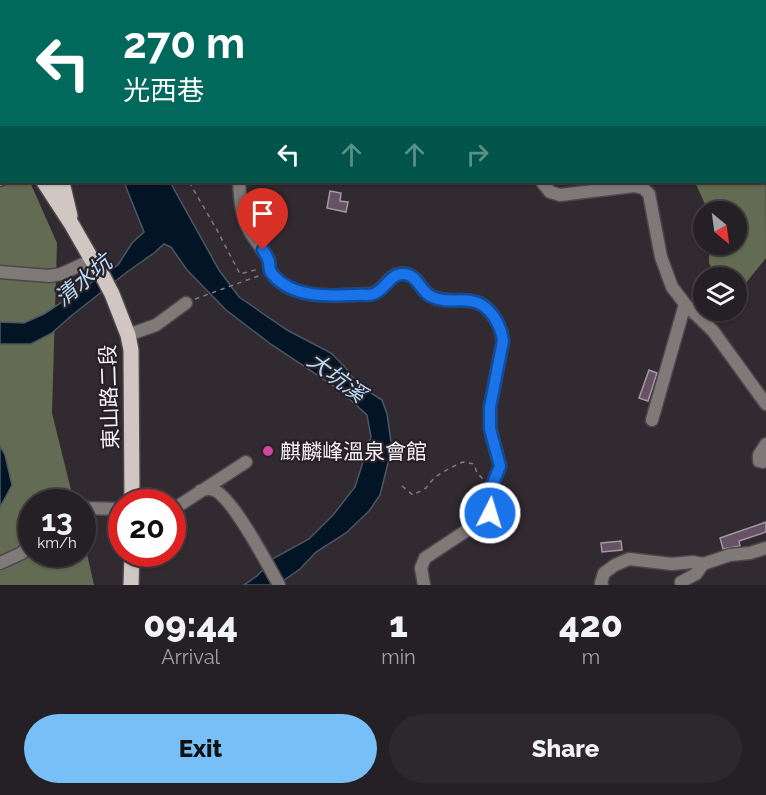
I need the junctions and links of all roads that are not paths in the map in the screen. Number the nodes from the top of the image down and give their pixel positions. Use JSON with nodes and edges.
{"nodes":[{"id":1,"x":45,"y":183,"type":"edge"},
{"id":2,"x":62,"y":183,"type":"edge"},
{"id":3,"x":239,"y":183,"type":"edge"},
{"id":4,"x":543,"y":183,"type":"edge"},
{"id":5,"x":72,"y":225,"type":"junction"},
{"id":6,"x":95,"y":263,"type":"junction"},
{"id":7,"x":0,"y":272,"type":"edge"},
{"id":8,"x":186,"y":303,"type":"road end"},
{"id":9,"x":685,"y":304,"type":"junction"},
{"id":10,"x":128,"y":335,"type":"junction"},
{"id":11,"x":766,"y":404,"type":"edge"},
{"id":12,"x":652,"y":420,"type":"dead end"},
{"id":13,"x":766,"y":444,"type":"edge"},
{"id":14,"x":766,"y":461,"type":"edge"},
{"id":15,"x":246,"y":462,"type":"dead end"},
{"id":16,"x":132,"y":489,"type":"edge"},
{"id":17,"x":200,"y":491,"type":"junction"},
{"id":18,"x":186,"y":500,"type":"edge"},
{"id":19,"x":766,"y":548,"type":"edge"},
{"id":20,"x":18,"y":555,"type":"edge"},
{"id":21,"x":0,"y":563,"type":"edge"},
{"id":22,"x":703,"y":564,"type":"junction"},
{"id":23,"x":132,"y":567,"type":"edge"},
{"id":24,"x":131,"y":585,"type":"edge"},
{"id":25,"x":279,"y":585,"type":"edge"},
{"id":26,"x":423,"y":585,"type":"edge"},
{"id":27,"x":602,"y":585,"type":"edge"},
{"id":28,"x":682,"y":585,"type":"edge"}],
"edges":[{"from":1,"to":5,"type":"main road"},
{"from":2,"to":5,"type":"main road"},
{"from":3,"to":26,"type":"lane"},
{"from":4,"to":9,"type":"lane"},
{"from":5,"to":6,"type":"main road"},
{"from":6,"to":7,"type":"lane"},
{"from":6,"to":10,"type":"main road","name":"東山路二段"},
{"from":8,"to":10,"type":"lane"},
{"from":9,"to":11,"type":"lane"},
{"from":9,"to":12,"type":"lane"},
{"from":10,"to":16,"type":"main road","name":"東山路二段"},
{"from":13,"to":14,"type":"lane"},
{"from":15,"to":17,"type":"lane"},
{"from":17,"to":18,"type":"lane"},
{"from":17,"to":25,"type":"lane"},
{"from":19,"to":22,"type":"lane"},
{"from":20,"to":21,"type":"lane"},
{"from":22,"to":27,"type":"lane"},
{"from":22,"to":28,"type":"lane"},
{"from":23,"to":24,"type":"main road"}]}
